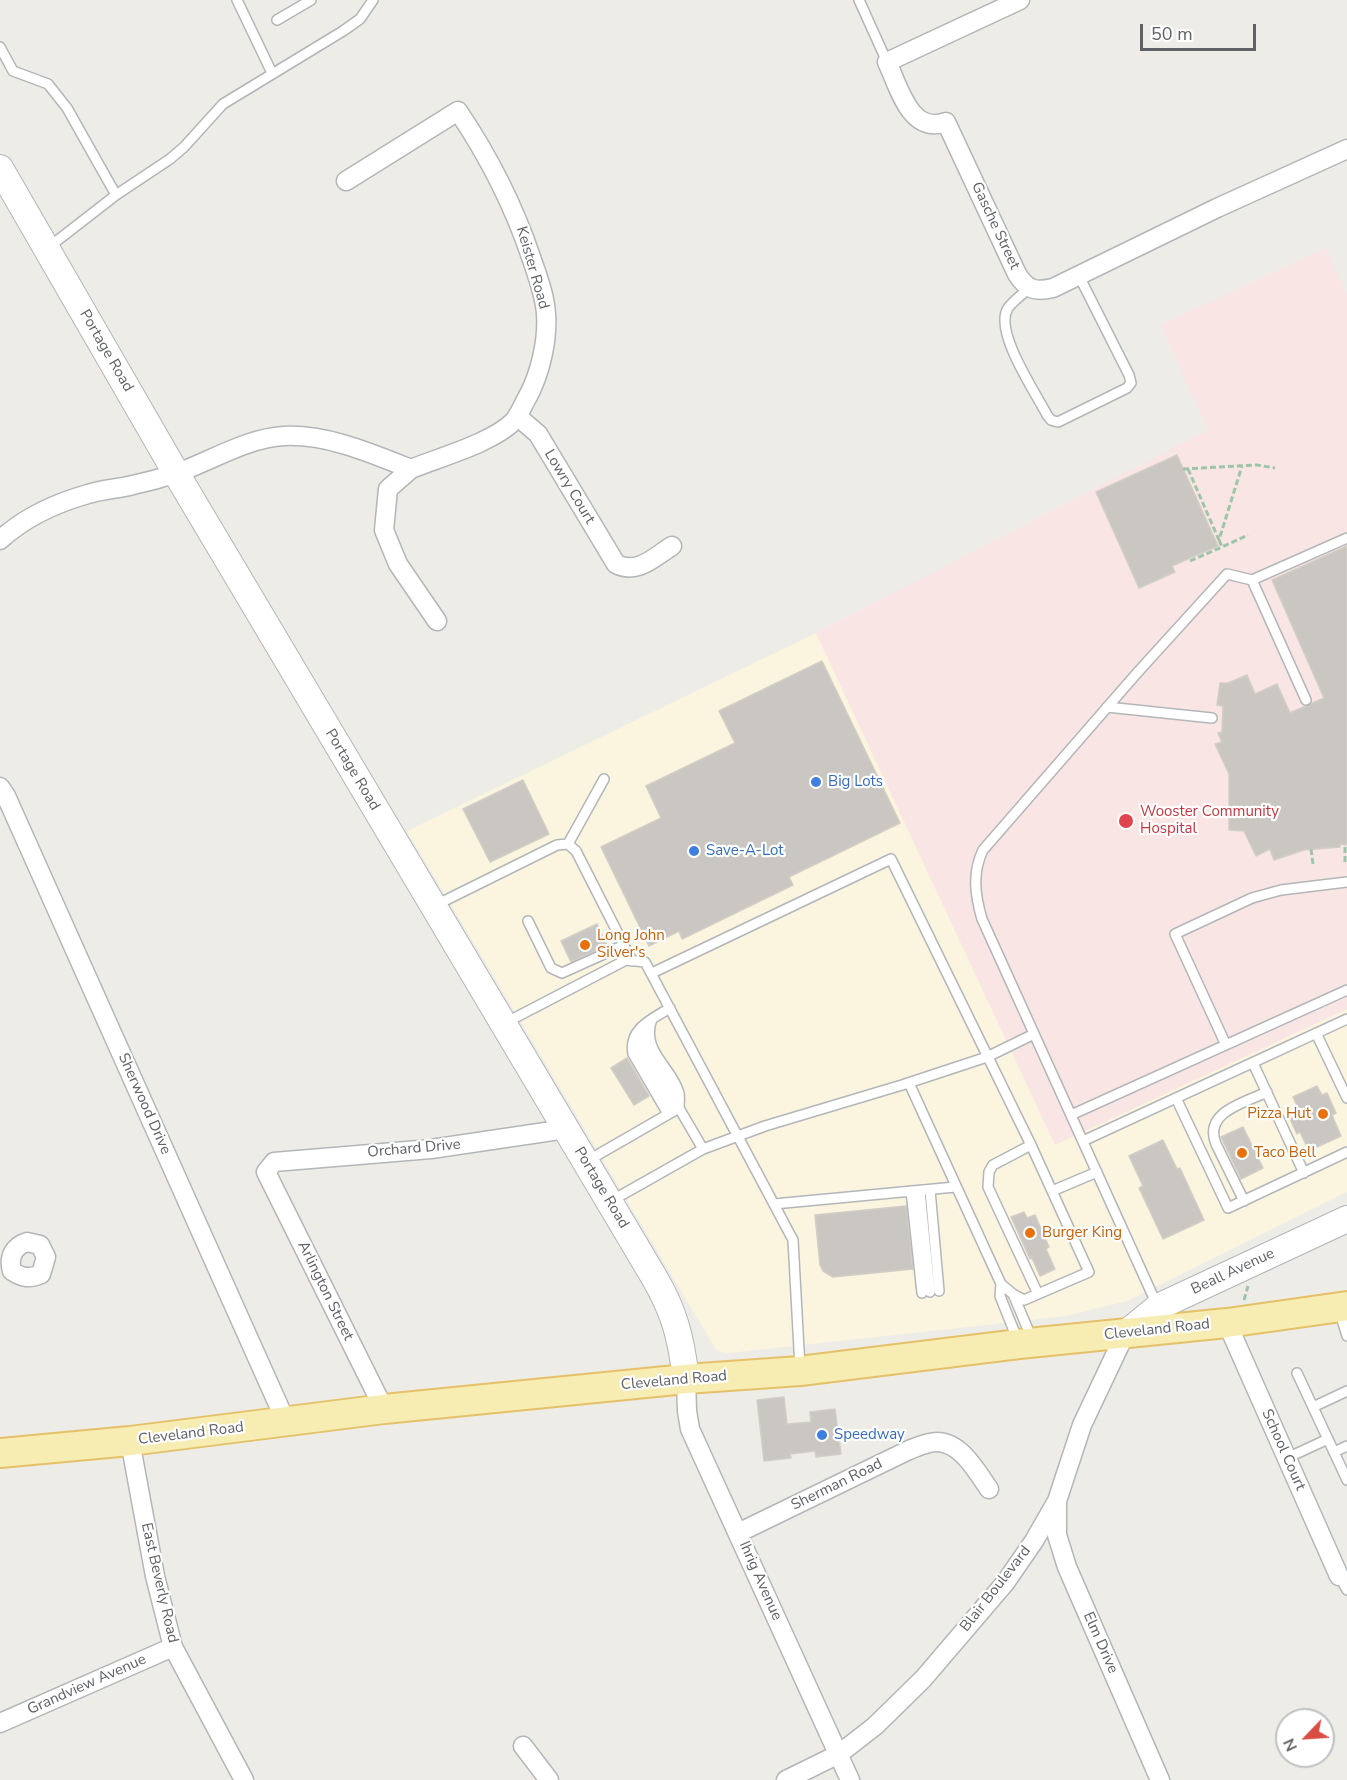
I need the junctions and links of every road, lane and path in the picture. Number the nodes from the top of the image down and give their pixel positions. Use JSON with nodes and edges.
{"nodes":[{"id":1,"x":237,"y":0,"type":"edge"},
{"id":2,"x":311,"y":0,"type":"edge"},
{"id":3,"x":373,"y":0,"type":"edge"},
{"id":4,"x":859,"y":0,"type":"edge"},
{"id":5,"x":1020,"y":0,"type":"edge"},
{"id":6,"x":277,"y":20,"type":"dead end"},
{"id":7,"x":0,"y":47,"type":"edge"},
{"id":8,"x":887,"y":62,"type":"junction"},
{"id":9,"x":272,"y":73,"type":"junction"},
{"id":10,"x":1347,"y":149,"type":"edge"},
{"id":11,"x":0,"y":168,"type":"edge"},
{"id":12,"x":346,"y":181,"type":"dead end"},
{"id":13,"x":116,"y":195,"type":"junction"},
{"id":14,"x":47,"y":249,"type":"junction"},
{"id":15,"x":1079,"y":276,"type":"junction"},
{"id":16,"x":1029,"y":288,"type":"junction"},
{"id":17,"x":517,"y":416,"type":"junction"},
{"id":18,"x":1242,"y":466,"type":"junction"},
{"id":19,"x":1275,"y":468,"type":"dead end"},
{"id":20,"x":411,"y":469,"type":"junction"},
{"id":21,"x":176,"y":473,"type":"junction"},
{"id":22,"x":1248,"y":535,"type":"dead end"},
{"id":23,"x":1347,"y":538,"type":"edge"},
{"id":24,"x":0,"y":540,"type":"edge"},
{"id":25,"x":1219,"y":540,"type":"junction"},
{"id":26,"x":672,"y":546,"type":"dead end"},
{"id":27,"x":1222,"y":547,"type":"junction"},
{"id":28,"x":1190,"y":561,"type":"dead end"},
{"id":29,"x":1252,"y":580,"type":"junction"},
{"id":30,"x":437,"y":621,"type":"dead end"},
{"id":31,"x":1306,"y":700,"type":"dead end"},
{"id":32,"x":1107,"y":707,"type":"junction"},
{"id":33,"x":1212,"y":718,"type":"dead end"},
{"id":34,"x":604,"y":779,"type":"dead end"},
{"id":35,"x":0,"y":787,"type":"edge"},
{"id":36,"x":568,"y":844,"type":"junction"},
{"id":37,"x":1345,"y":844,"type":"dead end"},
{"id":38,"x":1311,"y":849,"type":"dead end"},
{"id":39,"x":1345,"y":862,"type":"dead end"},
{"id":40,"x":1313,"y":864,"type":"dead end"},
{"id":41,"x":1347,"y":882,"type":"edge"},
{"id":42,"x":434,"y":906,"type":"junction"},
{"id":43,"x":528,"y":921,"type":"dead end"},
{"id":44,"x":624,"y":945,"type":"junction"},
{"id":45,"x":632,"y":961,"type":"junction"},
{"id":46,"x":652,"y":974,"type":"junction"},
{"id":47,"x":1347,"y":990,"type":"edge"},
{"id":48,"x":670,"y":1008,"type":"junction"},
{"id":49,"x":1347,"y":1019,"type":"edge"},
{"id":50,"x":647,"y":1022,"type":"junction"},
{"id":51,"x":503,"y":1024,"type":"junction"},
{"id":52,"x":1316,"y":1033,"type":"junction"},
{"id":53,"x":1034,"y":1034,"type":"junction"},
{"id":54,"x":1226,"y":1045,"type":"junction"},
{"id":55,"x":987,"y":1057,"type":"junction"},
{"id":56,"x":1253,"y":1063,"type":"junction"},
{"id":57,"x":909,"y":1083,"type":"junction"},
{"id":58,"x":1267,"y":1092,"type":"junction"},
{"id":59,"x":1176,"y":1098,"type":"junction"},
{"id":60,"x":1347,"y":1098,"type":"edge"},
{"id":61,"x":674,"y":1111,"type":"junction"},
{"id":62,"x":1071,"y":1115,"type":"junction"},
{"id":63,"x":566,"y":1129,"type":"junction"},
{"id":64,"x":738,"y":1136,"type":"junction"},
{"id":65,"x":1083,"y":1141,"type":"junction"},
{"id":66,"x":1031,"y":1145,"type":"junction"},
{"id":67,"x":703,"y":1149,"type":"junction"},
{"id":68,"x":1347,"y":1152,"type":"edge"},
{"id":69,"x":585,"y":1162,"type":"junction"},
{"id":70,"x":266,"y":1172,"type":"joint"},
{"id":71,"x":1097,"y":1172,"type":"junction"},
{"id":72,"x":1304,"y":1173,"type":"junction"},
{"id":73,"x":955,"y":1187,"type":"junction"},
{"id":74,"x":920,"y":1191,"type":"junction"},
{"id":75,"x":1052,"y":1191,"type":"junction"},
{"id":76,"x":1244,"y":1201,"type":"junction"},
{"id":77,"x":609,"y":1202,"type":"junction"},
{"id":78,"x":774,"y":1204,"type":"junction"},
{"id":79,"x":1347,"y":1219,"type":"edge"},
{"id":80,"x":1001,"y":1284,"type":"junction"},
{"id":81,"x":1013,"y":1294,"type":"junction"},
{"id":82,"x":1038,"y":1294,"type":"junction"},
{"id":83,"x":1343,"y":1307,"type":"edge"},
{"id":84,"x":1158,"y":1308,"type":"junction"},
{"id":85,"x":1227,"y":1323,"type":"junction"},
{"id":86,"x":1125,"y":1334,"type":"junction"},
{"id":87,"x":1347,"y":1335,"type":"edge"},
{"id":88,"x":1026,"y":1343,"type":"junction"},
{"id":89,"x":800,"y":1371,"type":"junction"},
{"id":90,"x":1297,"y":1373,"type":"dead end"},
{"id":91,"x":686,"y":1379,"type":"junction"},
{"id":92,"x":1347,"y":1391,"type":"edge"},
{"id":93,"x":1313,"y":1407,"type":"junction"},
{"id":94,"x":384,"y":1409,"type":"junction"},
{"id":95,"x":286,"y":1422,"type":"junction"},
{"id":96,"x":1328,"y":1440,"type":"junction"},
{"id":97,"x":130,"y":1441,"type":"junction"},
{"id":98,"x":1347,"y":1446,"type":"edge"},
{"id":99,"x":2,"y":1450,"type":"edge"},
{"id":100,"x":1334,"y":1452,"type":"junction"},
{"id":101,"x":1287,"y":1458,"type":"junction"},
{"id":102,"x":1347,"y":1480,"type":"edge"},
{"id":103,"x":989,"y":1489,"type":"dead end"},
{"id":104,"x":1057,"y":1501,"type":"junction"},
{"id":105,"x":738,"y":1533,"type":"junction"},
{"id":106,"x":1343,"y":1583,"type":"edge"},
{"id":107,"x":173,"y":1647,"type":"junction"},
{"id":108,"x":0,"y":1723,"type":"edge"},
{"id":109,"x":523,"y":1746,"type":"dead end"},
{"id":110,"x":839,"y":1754,"type":"junction"},
{"id":111,"x":244,"y":1780,"type":"edge"},
{"id":112,"x":549,"y":1780,"type":"edge"},
{"id":113,"x":786,"y":1780,"type":"edge"},
{"id":114,"x":850,"y":1780,"type":"edge"},
{"id":115,"x":1160,"y":1780,"type":"edge"}],
"edges":[{"from":1,"to":9,"type":"lane"},
{"from":2,"to":6,"type":"lane"},
{"from":3,"to":9,"type":"lane"},
{"from":4,"to":8,"type":"lane","name":"Gasche Street"},
{"from":5,"to":8,"type":"street"},
{"from":7,"to":13,"type":"lane"},
{"from":8,"to":16,"type":"street","name":"Gasche Street"},
{"from":9,"to":13,"type":"lane"},
{"from":10,"to":15,"type":"street"},
{"from":11,"to":14,"type":"main road","name":"Portage Road"},
{"from":12,"to":17,"type":"street","name":"Keister Road"},
{"from":13,"to":14,"type":"lane"},
{"from":14,"to":21,"type":"main road","name":"Portage Road"},
{"from":15,"to":16,"type":"street"},
{"from":15,"to":16,"type":"lane"},
{"from":17,"to":20,"type":"street","name":"Keister Road"},
{"from":17,"to":26,"type":"street","name":"Lowry Court"},
{"from":18,"to":19,"type":"path"},
{"from":18,"to":25,"type":"path"},
{"from":18,"to":25,"type":"path"},
{"from":20,"to":21,"type":"street"},
{"from":20,"to":30,"type":"street","name":"Keister Road"},
{"from":21,"to":24,"type":"street"},
{"from":21,"to":42,"type":"main road","name":"Portage Road"},
{"from":22,"to":27,"type":"path"},
{"from":23,"to":29,"type":"lane"},
{"from":25,"to":27,"type":"path"},
{"from":27,"to":28,"type":"path"},
{"from":29,"to":31,"type":"lane"},
{"from":29,"to":32,"type":"lane"},
{"from":32,"to":33,"type":"lane"},
{"from":32,"to":53,"type":"lane"},
{"from":34,"to":36,"type":"lane"},
{"from":35,"to":95,"type":"street","name":"Sherwood Drive"},
{"from":36,"to":42,"type":"lane"},
{"from":36,"to":44,"type":"lane"},
{"from":37,"to":39,"type":"path"},
{"from":38,"to":40,"type":"path"},
{"from":41,"to":54,"type":"lane"},
{"from":42,"to":51,"type":"main road","name":"Portage Road"},
{"from":43,"to":44,"type":"lane"},
{"from":44,"to":45,"type":"lane"},
{"from":45,"to":46,"type":"lane"},
{"from":45,"to":51,"type":"lane"},
{"from":46,"to":48,"type":"lane"},
{"from":46,"to":55,"type":"lane"},
{"from":47,"to":54,"type":"lane"},
{"from":48,"to":50,"type":"lane"},
{"from":48,"to":64,"type":"lane"},
{"from":49,"to":52,"type":"lane"},
{"from":50,"to":61,"type":"lane"},
{"from":50,"to":61,"type":"lane"},
{"from":51,"to":63,"type":"main road","name":"Portage Road"},
{"from":52,"to":56,"type":"lane"},
{"from":52,"to":60,"type":"lane"},
{"from":53,"to":55,"type":"lane"},
{"from":53,"to":62,"type":"lane"},
{"from":54,"to":62,"type":"lane"},
{"from":55,"to":57,"type":"lane"},
{"from":55,"to":66,"type":"lane"},
{"from":56,"to":58,"type":"lane"},
{"from":56,"to":59,"type":"lane"},
{"from":57,"to":64,"type":"lane"},
{"from":57,"to":73,"type":"lane"},
{"from":58,"to":72,"type":"lane"},
{"from":58,"to":76,"type":"lane"},
{"from":59,"to":65,"type":"lane"},
{"from":59,"to":76,"type":"lane"},
{"from":61,"to":67,"type":"lane"},
{"from":61,"to":69,"type":"lane"},
{"from":62,"to":65,"type":"lane"},
{"from":63,"to":69,"type":"main road","name":"Portage Road"},
{"from":63,"to":70,"type":"street","name":"Orchard Drive"},
{"from":64,"to":67,"type":"lane"},
{"from":64,"to":78,"type":"lane"},
{"from":65,"to":71,"type":"lane"},
{"from":66,"to":75,"type":"lane"},
{"from":66,"to":82,"type":"lane"},
{"from":67,"to":77,"type":"lane"},
{"from":68,"to":72,"type":"lane"},
{"from":69,"to":77,"type":"main road","name":"Portage Road"},
{"from":70,"to":94,"type":"street","name":"Arlington Street"},
{"from":71,"to":75,"type":"lane"},
{"from":71,"to":84,"type":"lane"},
{"from":72,"to":76,"type":"lane"},
{"from":73,"to":74,"type":"lane"},
{"from":73,"to":80,"type":"lane"},
{"from":74,"to":74,"type":"lane"},
{"from":74,"to":78,"type":"lane"},
{"from":75,"to":82,"type":"lane"},
{"from":77,"to":91,"type":"main road","name":"Portage Road"},
{"from":78,"to":89,"type":"lane"},
{"from":79,"to":84,"type":"main road","name":"Beall Avenue"},
{"from":80,"to":81,"type":"lane"},
{"from":80,"to":88,"type":"lane"},
{"from":81,"to":82,"type":"lane"},
{"from":81,"to":88,"type":"lane"},
{"from":83,"to":85,"type":"main road","name":"Cleveland Road"},
{"from":83,"to":87,"type":"lane"},
{"from":84,"to":86,"type":"main road","name":"Beall Avenue"},
{"from":85,"to":86,"type":"main road","name":"Cleveland Road"},
{"from":85,"to":101,"type":"street","name":"School Court"},
{"from":86,"to":88,"type":"main road","name":"Cleveland Road"},
{"from":86,"to":104,"type":"street","name":"Blair Boulevard"},
{"from":88,"to":89,"type":"main road","name":"Cleveland Road"},
{"from":89,"to":91,"type":"main road","name":"Cleveland Road"},
{"from":90,"to":93,"type":"lane"},
{"from":91,"to":94,"type":"main road","name":"Cleveland Road"},
{"from":91,"to":105,"type":"street","name":"Ihrig Avenue"},
{"from":92,"to":93,"type":"lane"},
{"from":93,"to":96,"type":"lane"},
{"from":94,"to":95,"type":"main road","name":"Cleveland Road"},
{"from":95,"to":97,"type":"main road","name":"Cleveland Road"},
{"from":96,"to":100,"type":"lane"},
{"from":96,"to":101,"type":"lane"},
{"from":97,"to":99,"type":"main road","name":"Cleveland Road"},
{"from":97,"to":107,"type":"street","name":"East Beverly Road"},
{"from":98,"to":100,"type":"lane"},
{"from":100,"to":102,"type":"lane"},
{"from":101,"to":106,"type":"street","name":"School Court"},
{"from":103,"to":105,"type":"street","name":"Sherman Road"},
{"from":104,"to":110,"type":"street","name":"Blair Boulevard"},
{"from":104,"to":115,"type":"street","name":"Elm Drive"},
{"from":105,"to":110,"type":"street","name":"Ihrig Avenue"},
{"from":107,"to":108,"type":"street","name":"Grandview Avenue"},
{"from":107,"to":111,"type":"street","name":"East Beverly Road"},
{"from":109,"to":112,"type":"street"},
{"from":110,"to":113,"type":"street","name":"Blair Boulevard"},
{"from":110,"to":114,"type":"street","name":"Ihrig Avenue"}]}
